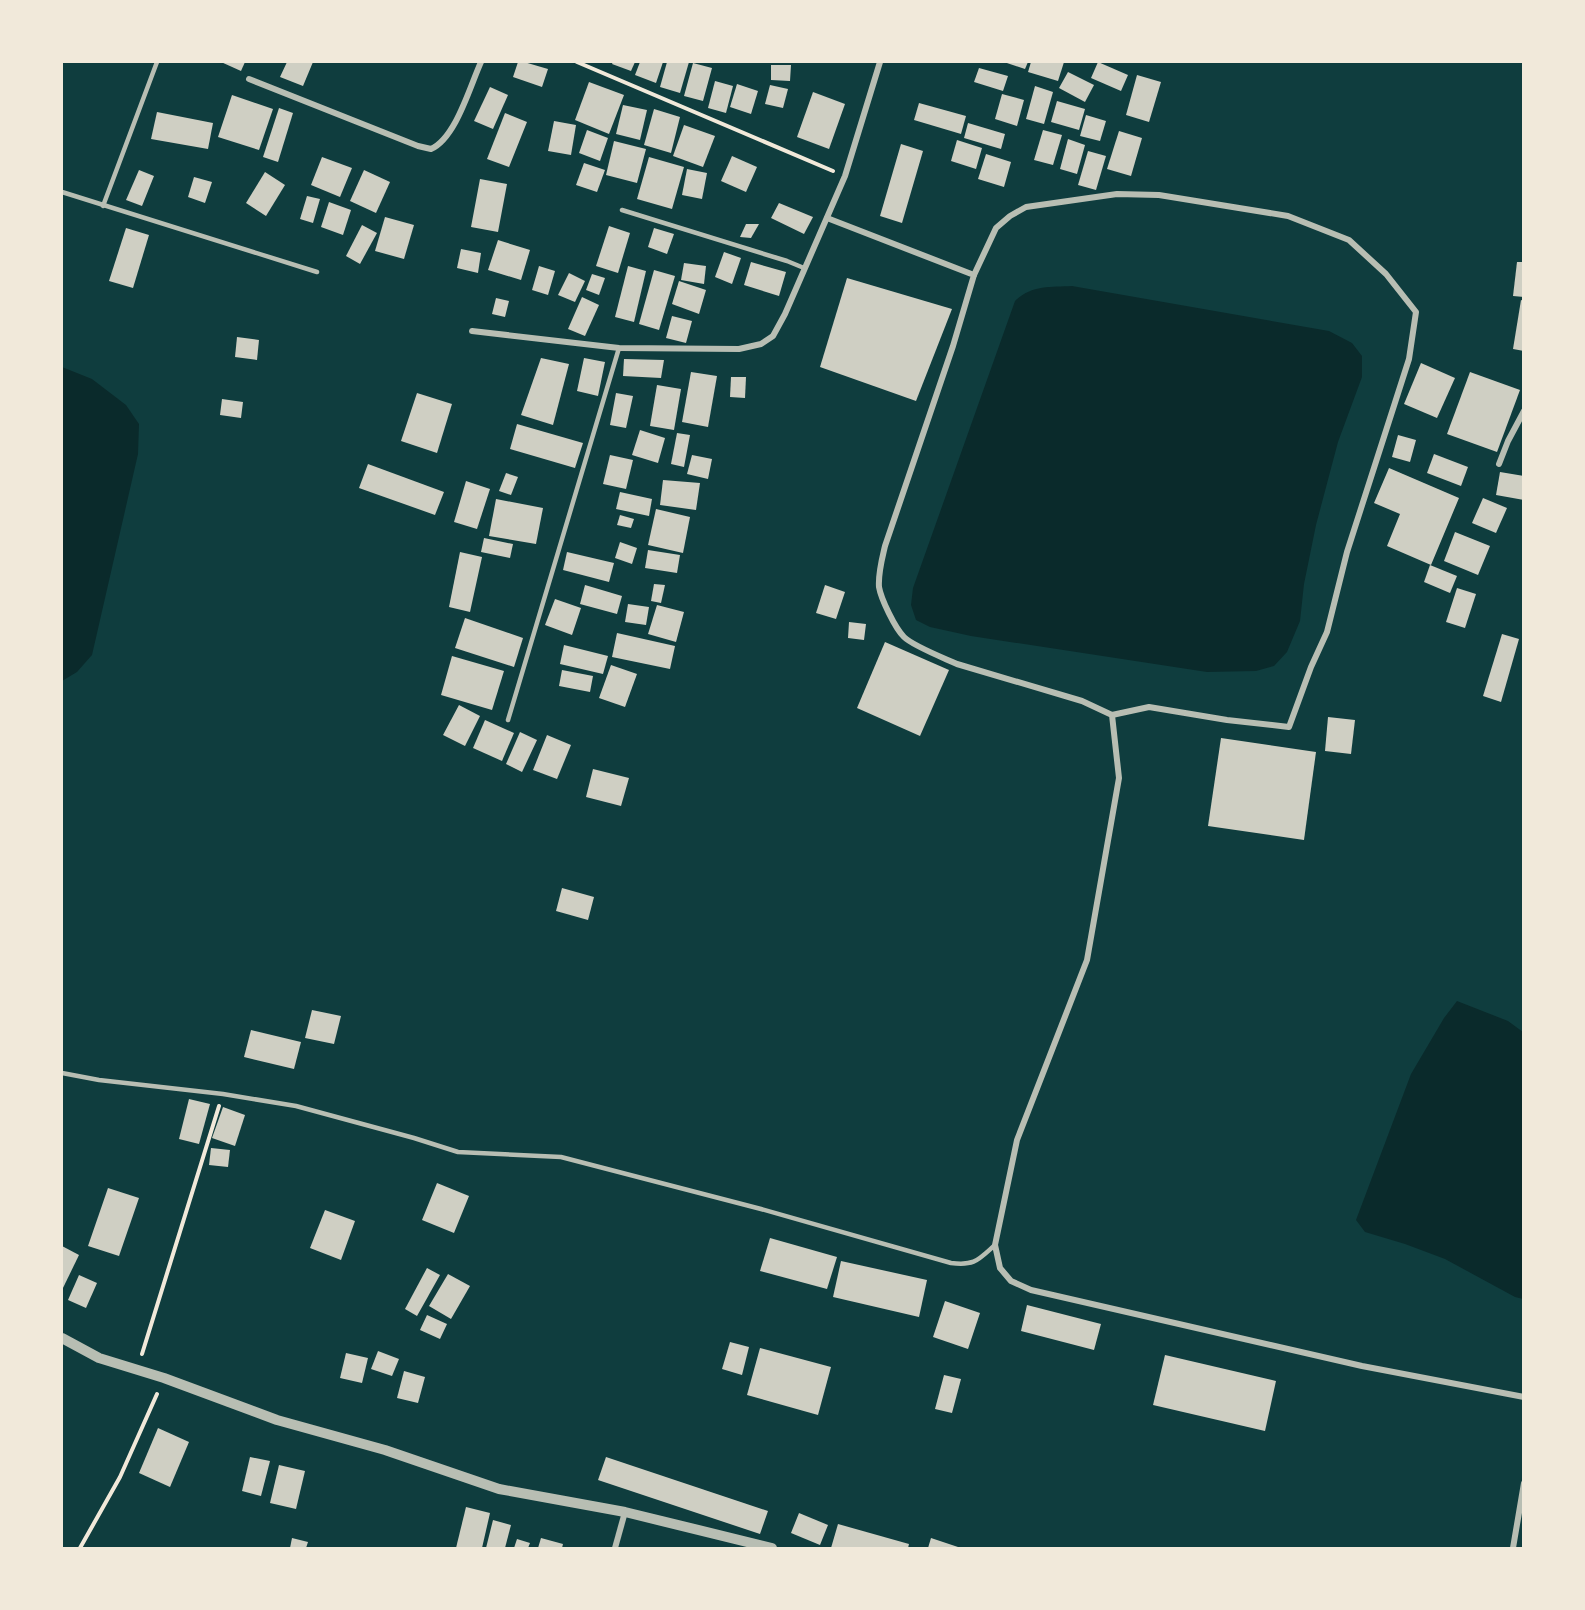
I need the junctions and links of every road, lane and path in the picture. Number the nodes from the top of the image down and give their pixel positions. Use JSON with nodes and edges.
{"nodes":[{"id":1,"x":157,"y":62,"type":"edge"},
{"id":2,"x":481,"y":62,"type":"edge"},
{"id":3,"x":577,"y":62,"type":"edge"},
{"id":4,"x":880,"y":62,"type":"edge"},
{"id":5,"x":249,"y":79,"type":"dead end"},
{"id":6,"x":845,"y":176,"type":"junction"},
{"id":7,"x":62,"y":192,"type":"edge"},
{"id":8,"x":103,"y":206,"type":"junction"},
{"id":9,"x":622,"y":210,"type":"dead end"},
{"id":10,"x":826,"y":218,"type":"junction"},
{"id":11,"x":804,"y":268,"type":"junction"},
{"id":12,"x":317,"y":272,"type":"dead end"},
{"id":13,"x":974,"y":276,"type":"junction"},
{"id":14,"x":472,"y":332,"type":"dead end"},
{"id":15,"x":619,"y":348,"type":"junction"},
{"id":16,"x":1524,"y":411,"type":"edge"},
{"id":17,"x":1499,"y":464,"type":"dead end"},
{"id":18,"x":1112,"y":715,"type":"junction"},
{"id":19,"x":508,"y":720,"type":"dead end"},
{"id":20,"x":62,"y":1073,"type":"edge"},
{"id":21,"x":223,"y":1094,"type":"junction"},
{"id":22,"x":995,"y":1245,"type":"junction"},
{"id":23,"x":62,"y":1338,"type":"edge"},
{"id":24,"x":137,"y":1370,"type":"junction"},
{"id":25,"x":164,"y":1378,"type":"junction"},
{"id":26,"x":1524,"y":1397,"type":"edge"},
{"id":27,"x":1524,"y":1483,"type":"edge"},
{"id":28,"x":625,"y":1512,"type":"junction"},
{"id":29,"x":739,"y":1545,"type":"edge"},
{"id":30,"x":80,"y":1548,"type":"edge"},
{"id":31,"x":615,"y":1548,"type":"edge"},
{"id":32,"x":772,"y":1548,"type":"edge"},
{"id":33,"x":1513,"y":1548,"type":"edge"}],
"edges":[{"from":1,"to":8,"type":"lane"},
{"from":2,"to":5,"type":"street"},
{"from":3,"to":6,"type":"path"},
{"from":4,"to":6,"type":"street"},
{"from":6,"to":10,"type":"street"},
{"from":7,"to":8,"type":"lane"},
{"from":8,"to":12,"type":"lane"},
{"from":9,"to":11,"type":"lane"},
{"from":10,"to":11,"type":"street"},
{"from":10,"to":13,"type":"street"},
{"from":11,"to":15,"type":"street"},
{"from":13,"to":18,"type":"street"},
{"from":13,"to":18,"type":"street"},
{"from":14,"to":15,"type":"street"},
{"from":15,"to":19,"type":"lane"},
{"from":16,"to":17,"type":"street"},
{"from":18,"to":22,"type":"street"},
{"from":20,"to":21,"type":"lane"},
{"from":21,"to":22,"type":"lane"},
{"from":21,"to":24,"type":"path"},
{"from":22,"to":26,"type":"street"},
{"from":23,"to":24,"type":"street"},
{"from":24,"to":25,"type":"street"},
{"from":25,"to":28,"type":"street"},
{"from":25,"to":30,"type":"path"},
{"from":27,"to":33,"type":"street"},
{"from":28,"to":29,"type":"street"},
{"from":28,"to":31,"type":"street"},
{"from":29,"to":32,"type":"street"}]}
